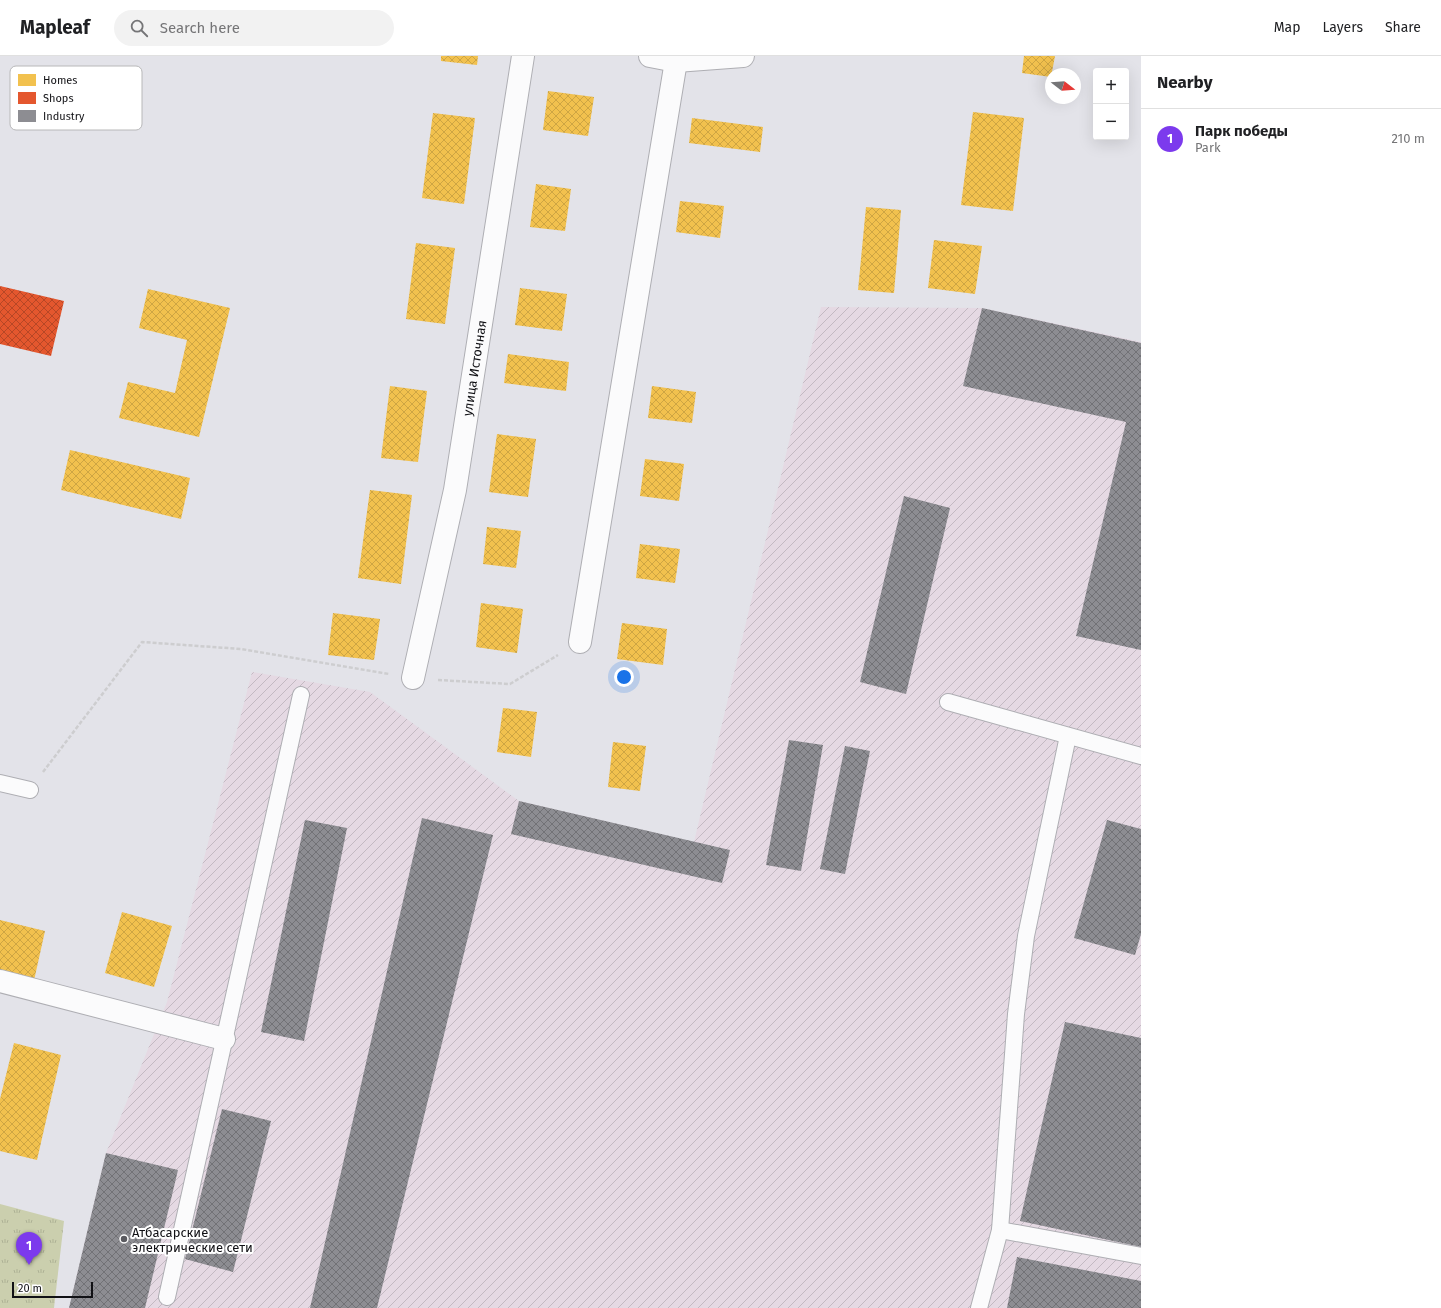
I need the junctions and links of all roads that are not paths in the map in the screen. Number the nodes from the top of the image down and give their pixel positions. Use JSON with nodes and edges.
{"nodes":[{"id":1,"x":523,"y":56,"type":"edge"},
{"id":2,"x":650,"y":56,"type":"edge"},
{"id":3,"x":743,"y":56,"type":"edge"},
{"id":4,"x":676,"y":61,"type":"junction"},
{"id":5,"x":580,"y":642,"type":"road end"},
{"id":6,"x":414,"y":678,"type":"road end"},
{"id":7,"x":301,"y":695,"type":"dead end"},
{"id":8,"x":948,"y":702,"type":"dead end"},
{"id":9,"x":1068,"y":736,"type":"junction"},
{"id":10,"x":1141,"y":756,"type":"edge"},
{"id":11,"x":0,"y":783,"type":"edge"},
{"id":12,"x":30,"y":790,"type":"road end"},
{"id":13,"x":0,"y":981,"type":"edge"},
{"id":14,"x":224,"y":1039,"type":"junction"},
{"id":15,"x":1000,"y":1230,"type":"junction"},
{"id":16,"x":1141,"y":1256,"type":"edge"},
{"id":17,"x":167,"y":1298,"type":"dead end"},
{"id":18,"x":979,"y":1308,"type":"edge"}],
"edges":[{"from":1,"to":6,"type":"street","name":"улица Источная"},
{"from":2,"to":4,"type":"street"},
{"from":3,"to":4,"type":"street"},
{"from":4,"to":5,"type":"street"},
{"from":7,"to":14,"type":"lane"},
{"from":8,"to":9,"type":"lane"},
{"from":9,"to":10,"type":"lane"},
{"from":9,"to":15,"type":"lane"},
{"from":11,"to":12,"type":"lane"},
{"from":13,"to":14,"type":"street"},
{"from":14,"to":17,"type":"lane"},
{"from":15,"to":16,"type":"lane"},
{"from":15,"to":18,"type":"lane"}]}
